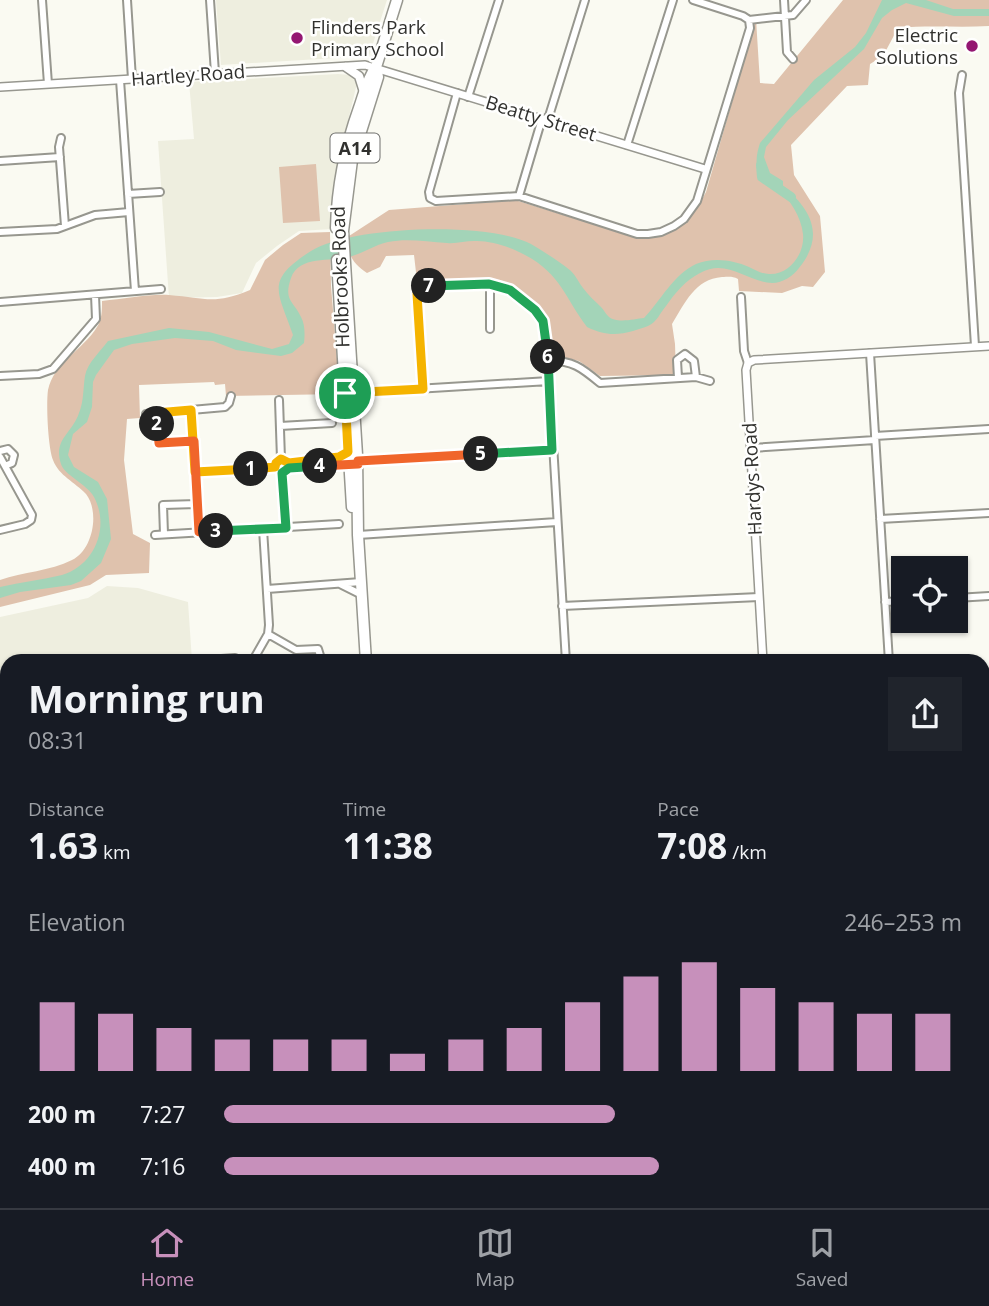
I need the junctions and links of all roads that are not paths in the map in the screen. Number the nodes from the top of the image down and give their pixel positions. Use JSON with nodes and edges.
{"nodes":[{"id":1,"x":42,"y":0,"type":"edge"},
{"id":2,"x":127,"y":0,"type":"edge"},
{"id":3,"x":210,"y":0,"type":"edge"},
{"id":4,"x":397,"y":0,"type":"edge"},
{"id":5,"x":499,"y":0,"type":"edge"},
{"id":6,"x":586,"y":0,"type":"edge"},
{"id":7,"x":673,"y":0,"type":"edge"},
{"id":8,"x":784,"y":0,"type":"edge"},
{"id":9,"x":806,"y":0,"type":"edge"},
{"id":10,"x":697,"y":1,"type":"edge"},
{"id":11,"x":785,"y":16,"type":"junction"},
{"id":12,"x":749,"y":20,"type":"junction"},
{"id":13,"x":793,"y":59,"type":"dead end"},
{"id":14,"x":346,"y":67,"type":"junction"},
{"id":15,"x":376,"y":67,"type":"junction"},
{"id":16,"x":215,"y":73,"type":"junction"},
{"id":17,"x":962,"y":75,"type":"dead end"},
{"id":18,"x":132,"y":79,"type":"junction"},
{"id":19,"x":120,"y":80,"type":"junction"},
{"id":20,"x":48,"y":84,"type":"junction"},
{"id":21,"x":0,"y":87,"type":"edge"},
{"id":22,"x":364,"y":92,"type":"junction"},
{"id":23,"x":457,"y":93,"type":"junction"},
{"id":24,"x":468,"y":97,"type":"junction"},
{"id":25,"x":545,"y":119,"type":"junction"},
{"id":26,"x":61,"y":138,"type":"dead end"},
{"id":27,"x":627,"y":145,"type":"junction"},
{"id":28,"x":60,"y":157,"type":"junction"},
{"id":29,"x":0,"y":161,"type":"edge"},
{"id":30,"x":705,"y":169,"type":"junction"},
{"id":31,"x":160,"y":192,"type":"dead end"},
{"id":32,"x":128,"y":194,"type":"junction"},
{"id":33,"x":519,"y":196,"type":"junction"},
{"id":34,"x":130,"y":212,"type":"junction"},
{"id":35,"x":65,"y":226,"type":"junction"},
{"id":36,"x":340,"y":228,"type":"junction"},
{"id":37,"x":0,"y":232,"type":"edge"},
{"id":38,"x":489,"y":284,"type":"junction"},
{"id":39,"x":161,"y":289,"type":"dead end"},
{"id":40,"x":135,"y":291,"type":"junction"},
{"id":41,"x":94,"y":295,"type":"junction"},
{"id":42,"x":741,"y":297,"type":"dead end"},
{"id":43,"x":0,"y":302,"type":"edge"},
{"id":44,"x":490,"y":329,"type":"dead end"},
{"id":45,"x":975,"y":346,"type":"junction"},
{"id":46,"x":989,"y":346,"type":"edge"},
{"id":47,"x":870,"y":353,"type":"junction"},
{"id":48,"x":548,"y":360,"type":"junction"},
{"id":49,"x":748,"y":363,"type":"junction"},
{"id":50,"x":0,"y":376,"type":"edge"},
{"id":51,"x":696,"y":377,"type":"junction"},
{"id":52,"x":678,"y":378,"type":"junction"},
{"id":53,"x":710,"y":381,"type":"dead end"},
{"id":54,"x":549,"y":382,"type":"junction"},
{"id":55,"x":423,"y":389,"type":"junction"},
{"id":56,"x":349,"y":393,"type":"junction"},
{"id":57,"x":231,"y":396,"type":"dead end"},
{"id":58,"x":279,"y":400,"type":"dead end"},
{"id":59,"x":191,"y":410,"type":"junction"},
{"id":60,"x":156,"y":413,"type":"junction"},
{"id":61,"x":146,"y":414,"type":"dead end"},
{"id":62,"x":332,"y":423,"type":"dead end"},
{"id":63,"x":280,"y":426,"type":"junction"},
{"id":64,"x":989,"y":429,"type":"edge"},
{"id":65,"x":875,"y":438,"type":"junction"},
{"id":66,"x":194,"y":441,"type":"junction"},
{"id":67,"x":751,"y":448,"type":"junction"},
{"id":68,"x":552,"y":450,"type":"junction"},
{"id":69,"x":0,"y":451,"type":"edge"},
{"id":70,"x":348,"y":452,"type":"junction"},
{"id":71,"x":0,"y":457,"type":"edge"},
{"id":72,"x":286,"y":463,"type":"junction"},
{"id":73,"x":355,"y":463,"type":"junction"},
{"id":74,"x":6,"y":465,"type":"junction"},
{"id":75,"x":275,"y":467,"type":"junction"},
{"id":76,"x":195,"y":472,"type":"junction"},
{"id":77,"x":282,"y":473,"type":"junction"},
{"id":78,"x":197,"y":504,"type":"junction"},
{"id":79,"x":989,"y":513,"type":"edge"},
{"id":80,"x":880,"y":519,"type":"junction"},
{"id":81,"x":557,"y":522,"type":"junction"},
{"id":82,"x":339,"y":524,"type":"dead end"},
{"id":83,"x":286,"y":528,"type":"junction"},
{"id":84,"x":263,"y":529,"type":"junction"},
{"id":85,"x":0,"y":530,"type":"edge"},
{"id":86,"x":199,"y":532,"type":"junction"},
{"id":87,"x":164,"y":534,"type":"junction"},
{"id":88,"x":155,"y":535,"type":"dead end"},
{"id":89,"x":358,"y":535,"type":"junction"},
{"id":90,"x":360,"y":578,"type":"junction"},
{"id":91,"x":338,"y":583,"type":"junction"},
{"id":92,"x":267,"y":589,"type":"junction"},
{"id":93,"x":362,"y":596,"type":"junction"},
{"id":94,"x":989,"y":596,"type":"edge"},
{"id":95,"x":759,"y":597,"type":"junction"},
{"id":96,"x":968,"y":597,"type":"edge"},
{"id":97,"x":885,"y":602,"type":"junction"},
{"id":98,"x":891,"y":602,"type":"edge"},
{"id":99,"x":562,"y":606,"type":"junction"},
{"id":100,"x":268,"y":634,"type":"junction"},
{"id":101,"x":257,"y":654,"type":"edge"},
{"id":102,"x":320,"y":654,"type":"edge"},
{"id":103,"x":366,"y":654,"type":"edge"},
{"id":104,"x":565,"y":654,"type":"edge"},
{"id":105,"x":763,"y":654,"type":"edge"},
{"id":106,"x":888,"y":654,"type":"edge"}],
"edges":[{"from":1,"to":20,"type":"street"},
{"from":2,"to":18,"type":"street"},
{"from":3,"to":16,"type":"street"},
{"from":4,"to":15,"type":"main road","name":"Holbrooks Road","number":"A14"},
{"from":5,"to":24,"type":"street"},
{"from":6,"to":25,"type":"street"},
{"from":7,"to":27,"type":"street"},
{"from":8,"to":11,"type":"street"},
{"from":9,"to":11,"type":"street"},
{"from":10,"to":12,"type":"street"},
{"from":11,"to":12,"type":"street"},
{"from":11,"to":13,"type":"street"},
{"from":12,"to":30,"type":"street"},
{"from":14,"to":15,"type":"street","name":"Hartley Road"},
{"from":14,"to":16,"type":"street","name":"Hartley Road"},
{"from":14,"to":22,"type":"main road"},
{"from":15,"to":22,"type":"main road","name":"Holbrooks Road","number":"A14"},
{"from":15,"to":23,"type":"street","name":"Beatty Street"},
{"from":15,"to":36,"type":"main road","name":"Holbrooks Road","number":"A14"},
{"from":16,"to":18,"type":"street","name":"Hartley Road"},
{"from":17,"to":45,"type":"street"},
{"from":18,"to":19,"type":"street","name":"Hartley Road"},
{"from":19,"to":20,"type":"street","name":"Hartley Road"},
{"from":19,"to":32,"type":"street"},
{"from":20,"to":21,"type":"street","name":"Hartley Road"},
{"from":22,"to":36,"type":"main road","name":"Holbrooks Road","number":"A14"},
{"from":23,"to":24,"type":"street","name":"Beatty Street"},
{"from":23,"to":33,"type":"street"},
{"from":24,"to":25,"type":"street","name":"Beatty Street"},
{"from":25,"to":27,"type":"street","name":"Beatty Street"},
{"from":25,"to":33,"type":"street"},
{"from":26,"to":28,"type":"street"},
{"from":27,"to":30,"type":"street","name":"Beatty Street"},
{"from":28,"to":29,"type":"street"},
{"from":28,"to":35,"type":"street"},
{"from":30,"to":33,"type":"street"},
{"from":31,"to":32,"type":"street"},
{"from":32,"to":34,"type":"street"},
{"from":34,"to":35,"type":"street"},
{"from":34,"to":40,"type":"street"},
{"from":35,"to":37,"type":"street"},
{"from":36,"to":56,"type":"main road","name":"Holbrooks Road","number":"A14"},
{"from":38,"to":44,"type":"street"},
{"from":38,"to":48,"type":"street"},
{"from":38,"to":55,"type":"street"},
{"from":39,"to":40,"type":"street"},
{"from":40,"to":41,"type":"street"},
{"from":41,"to":43,"type":"street"},
{"from":41,"to":50,"type":"street"},
{"from":42,"to":49,"type":"street","name":"Hardys Road"},
{"from":45,"to":46,"type":"street"},
{"from":45,"to":47,"type":"street"},
{"from":47,"to":49,"type":"street"},
{"from":47,"to":65,"type":"street"},
{"from":48,"to":52,"type":"street"},
{"from":48,"to":54,"type":"street"},
{"from":49,"to":67,"type":"street","name":"Hardys Road"},
{"from":51,"to":52,"type":"street"},
{"from":51,"to":52,"type":"street"},
{"from":51,"to":53,"type":"street"},
{"from":54,"to":55,"type":"street"},
{"from":54,"to":68,"type":"street"},
{"from":55,"to":56,"type":"street"},
{"from":56,"to":70,"type":"main road","name":"Holbrooks Road","number":"A14"},
{"from":56,"to":73,"type":"main road","name":"Holbrooks Road","number":"A14"},
{"from":57,"to":59,"type":"street"},
{"from":58,"to":63,"type":"street"},
{"from":59,"to":60,"type":"street"},
{"from":59,"to":66,"type":"street"},
{"from":60,"to":61,"type":"street"},
{"from":60,"to":66,"type":"street"},
{"from":62,"to":63,"type":"street"},
{"from":63,"to":72,"type":"street"},
{"from":64,"to":65,"type":"street"},
{"from":65,"to":67,"type":"street"},
{"from":65,"to":80,"type":"street"},
{"from":66,"to":76,"type":"street"},
{"from":67,"to":95,"type":"street","name":"Hardys Road"},
{"from":68,"to":73,"type":"street"},
{"from":68,"to":81,"type":"street"},
{"from":69,"to":74,"type":"street"},
{"from":70,"to":72,"type":"street"},
{"from":70,"to":73,"type":"main road","name":"Holbrooks Road","number":"A14"},
{"from":71,"to":74,"type":"street"},
{"from":72,"to":73,"type":"street"},
{"from":72,"to":75,"type":"street"},
{"from":72,"to":77,"type":"street"},
{"from":73,"to":89,"type":"main road","name":"Holbrooks Road","number":"A14"},
{"from":74,"to":85,"type":"street"},
{"from":75,"to":76,"type":"street"},
{"from":75,"to":77,"type":"street"},
{"from":76,"to":78,"type":"street"},
{"from":77,"to":83,"type":"street"},
{"from":78,"to":86,"type":"street"},
{"from":78,"to":87,"type":"street"},
{"from":79,"to":80,"type":"street"},
{"from":80,"to":97,"type":"street"},
{"from":81,"to":89,"type":"street"},
{"from":81,"to":99,"type":"street"},
{"from":82,"to":83,"type":"street"},
{"from":83,"to":84,"type":"street"},
{"from":84,"to":86,"type":"street"},
{"from":84,"to":92,"type":"street"},
{"from":86,"to":87,"type":"street"},
{"from":87,"to":88,"type":"street"},
{"from":89,"to":90,"type":"main road","name":"Holbrooks Road","number":"A14"},
{"from":90,"to":91,"type":"street"},
{"from":90,"to":93,"type":"main road","name":"Holbrooks Road","number":"A14"},
{"from":91,"to":92,"type":"street"},
{"from":91,"to":93,"type":"street"},
{"from":92,"to":100,"type":"street"},
{"from":93,"to":103,"type":"main road","name":"Holbrooks Road","number":"A14"},
{"from":94,"to":96,"type":"street"},
{"from":95,"to":99,"type":"street"},
{"from":95,"to":105,"type":"street","name":"Hardys Road"},
{"from":97,"to":98,"type":"street"},
{"from":97,"to":106,"type":"street"},
{"from":99,"to":104,"type":"street"},
{"from":100,"to":101,"type":"street"},
{"from":100,"to":102,"type":"street"}]}
